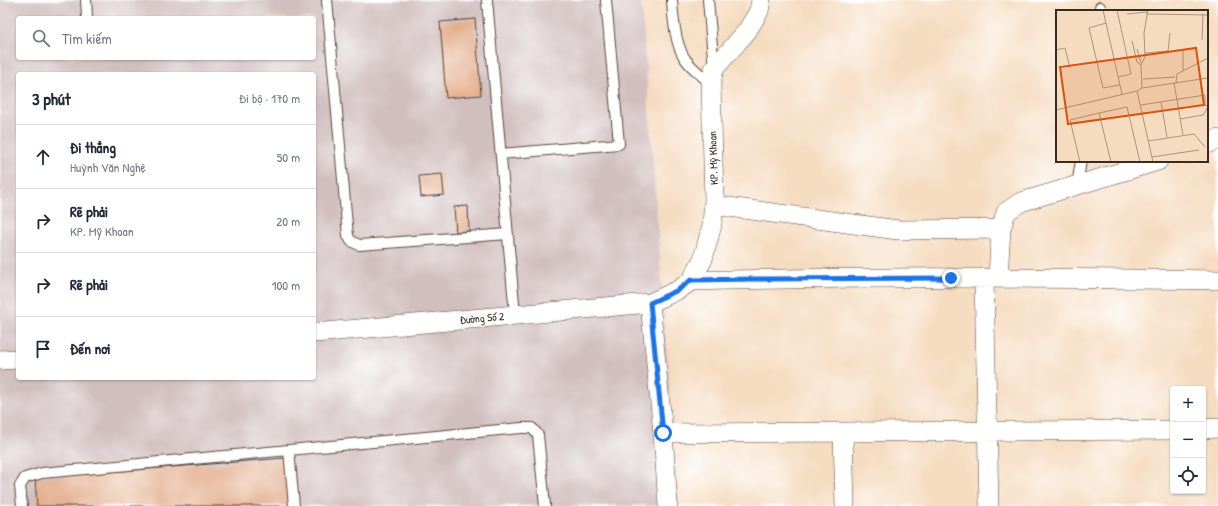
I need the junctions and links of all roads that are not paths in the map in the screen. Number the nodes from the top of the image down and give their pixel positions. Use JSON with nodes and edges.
{"nodes":[{"id":1,"x":86,"y":0,"type":"edge"},
{"id":2,"x":327,"y":0,"type":"edge"},
{"id":3,"x":487,"y":0,"type":"edge"},
{"id":4,"x":606,"y":0,"type":"edge"},
{"id":5,"x":672,"y":0,"type":"edge"},
{"id":6,"x":708,"y":0,"type":"edge"},
{"id":7,"x":761,"y":0,"type":"edge"},
{"id":8,"x":87,"y":16,"type":"dead end"},
{"id":9,"x":712,"y":77,"type":"junction"},
{"id":10,"x":1218,"y":140,"type":"edge"},
{"id":11,"x":1208,"y":144,"type":"edge"},
{"id":12,"x":500,"y":154,"type":"junction"},
{"id":13,"x":1080,"y":162,"type":"edge"},
{"id":14,"x":1155,"y":162,"type":"edge"},
{"id":15,"x":1078,"y":185,"type":"junction"},
{"id":16,"x":714,"y":205,"type":"junction"},
{"id":17,"x":1001,"y":229,"type":"junction"},
{"id":18,"x":508,"y":234,"type":"junction"},
{"id":19,"x":991,"y":277,"type":"junction"},
{"id":20,"x":691,"y":280,"type":"junction"},
{"id":21,"x":1218,"y":280,"type":"edge"},
{"id":22,"x":650,"y":303,"type":"junction"},
{"id":23,"x":515,"y":315,"type":"junction"},
{"id":24,"x":316,"y":333,"type":"edge"},
{"id":25,"x":16,"y":359,"type":"edge"},
{"id":26,"x":0,"y":360,"type":"edge"},
{"id":27,"x":1218,"y":428,"type":"edge"},
{"id":28,"x":1206,"y":429,"type":"edge"},
{"id":29,"x":1170,"y":430,"type":"edge"},
{"id":30,"x":988,"y":431,"type":"junction"},
{"id":31,"x":663,"y":433,"type":"junction"},
{"id":32,"x":843,"y":433,"type":"junction"},
{"id":33,"x":289,"y":450,"type":"junction"},
{"id":34,"x":22,"y":506,"type":"edge"},
{"id":35,"x":294,"y":506,"type":"edge"},
{"id":36,"x":545,"y":506,"type":"edge"},
{"id":37,"x":668,"y":506,"type":"edge"},
{"id":38,"x":844,"y":506,"type":"edge"},
{"id":39,"x":989,"y":506,"type":"edge"}],
"edges":[{"from":1,"to":8,"type":"lane"},
{"from":2,"to":18,"type":"lane"},
{"from":3,"to":12,"type":"lane"},
{"from":4,"to":12,"type":"lane"},
{"from":5,"to":9,"type":"lane"},
{"from":6,"to":9,"type":"lane"},
{"from":7,"to":9,"type":"street"},
{"from":9,"to":16,"type":"street","name":"KP. Mỹ Khoan"},
{"from":10,"to":11,"type":"street"},
{"from":12,"to":18,"type":"lane"},
{"from":13,"to":15,"type":"lane"},
{"from":14,"to":15,"type":"street"},
{"from":15,"to":17,"type":"street"},
{"from":16,"to":17,"type":"street"},
{"from":16,"to":20,"type":"street","name":"KP. Mỹ Khoan"},
{"from":17,"to":19,"type":"street"},
{"from":18,"to":23,"type":"lane"},
{"from":19,"to":20,"type":"street"},
{"from":19,"to":21,"type":"street"},
{"from":19,"to":30,"type":"street"},
{"from":20,"to":22,"type":"street","name":"KP. Mỹ Khoan"},
{"from":22,"to":23,"type":"street","name":"Đường Số 2"},
{"from":22,"to":31,"type":"street"},
{"from":23,"to":24,"type":"street","name":"Đường Số 2"},
{"from":25,"to":26,"type":"street"},
{"from":27,"to":28,"type":"street"},
{"from":29,"to":30,"type":"street"},
{"from":30,"to":32,"type":"street"},
{"from":30,"to":39,"type":"street"},
{"from":31,"to":32,"type":"street"},
{"from":31,"to":37,"type":"street"},
{"from":32,"to":38,"type":"street"},
{"from":33,"to":34,"type":"lane"},
{"from":33,"to":35,"type":"lane"},
{"from":33,"to":36,"type":"lane"}]}
